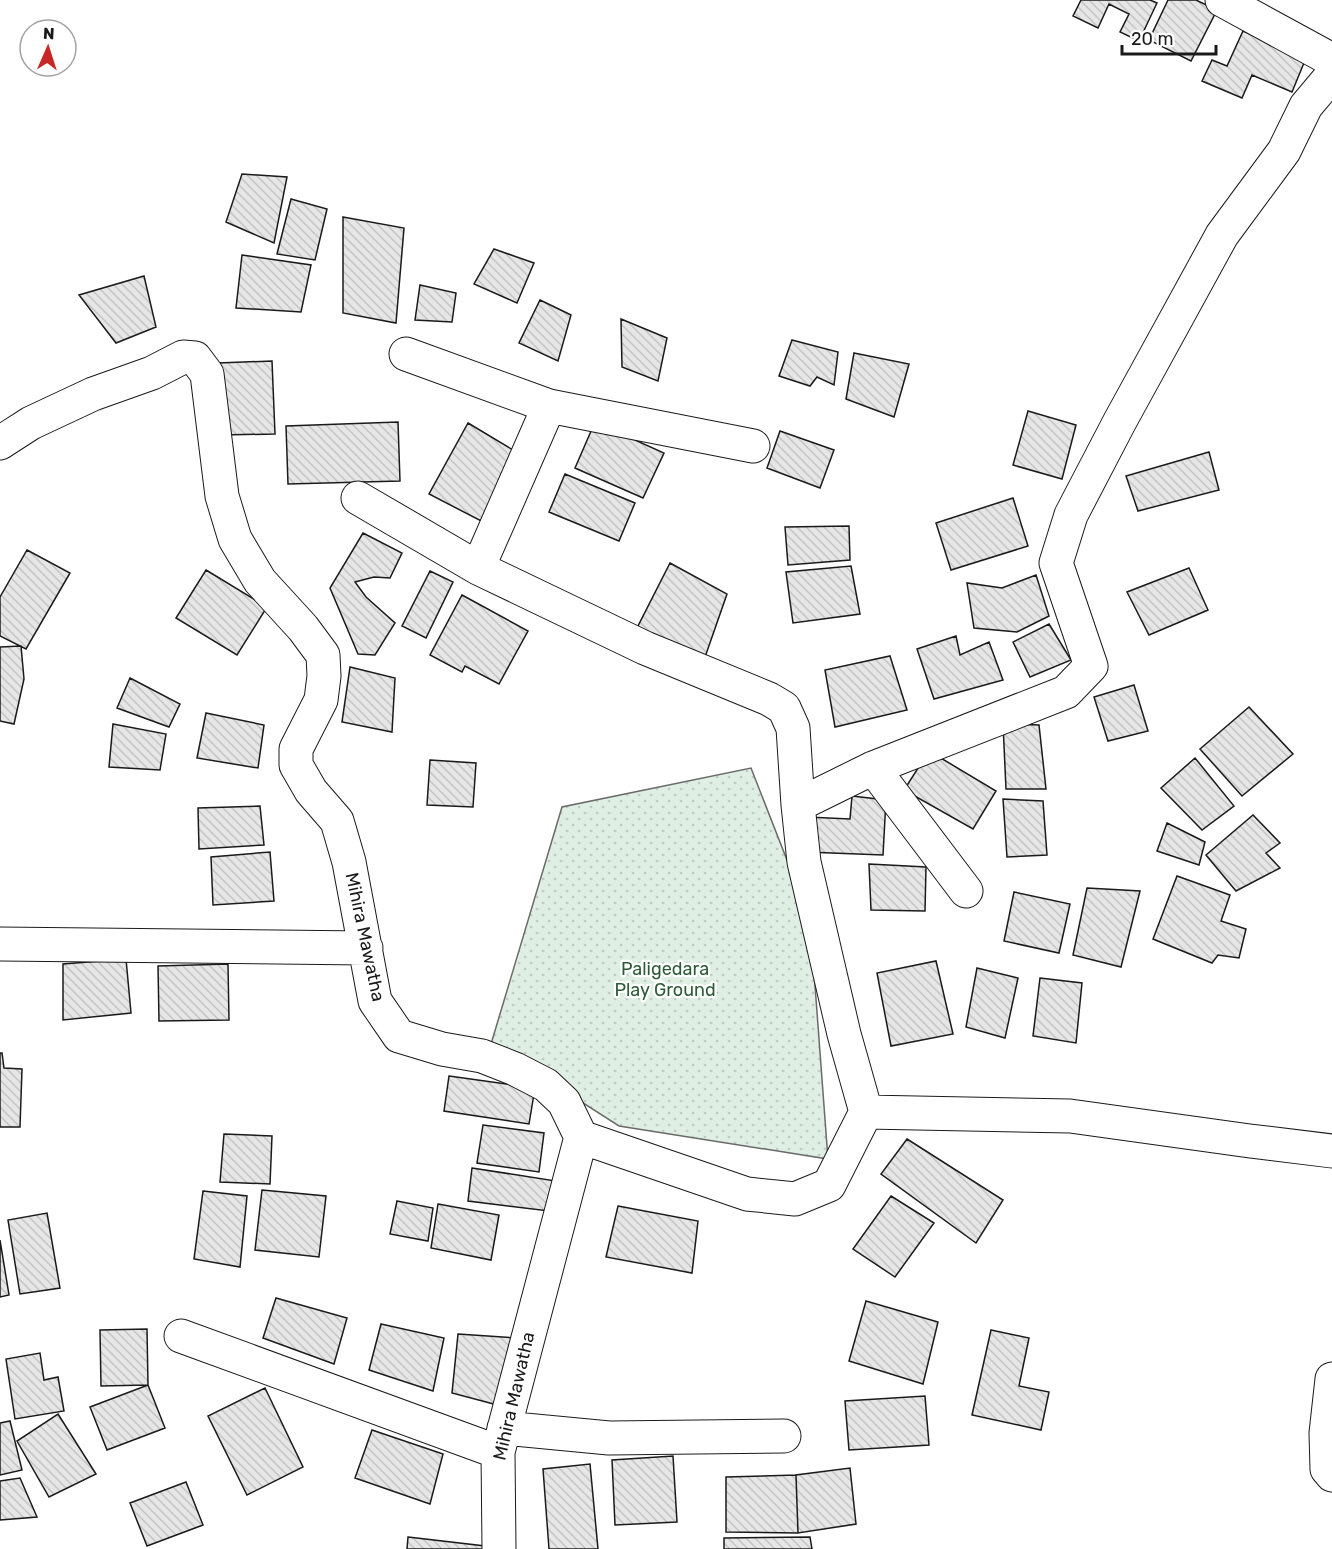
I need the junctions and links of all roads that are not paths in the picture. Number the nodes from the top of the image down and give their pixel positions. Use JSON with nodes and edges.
{"nodes":[{"id":1,"x":1222,"y":0,"type":"edge"},
{"id":2,"x":1332,"y":60,"type":"edge"},
{"id":3,"x":1332,"y":75,"type":"edge"},
{"id":4,"x":406,"y":354,"type":"dead end"},
{"id":5,"x":549,"y":406,"type":"junction"},
{"id":6,"x":0,"y":442,"type":"edge"},
{"id":7,"x":753,"y":446,"type":"dead end"},
{"id":8,"x":358,"y":498,"type":"dead end"},
{"id":9,"x":478,"y":568,"type":"junction"},
{"id":10,"x":873,"y":768,"type":"junction"},
{"id":11,"x":798,"y":805,"type":"junction"},
{"id":12,"x":966,"y":891,"type":"dead end"},
{"id":13,"x":0,"y":944,"type":"edge"},
{"id":14,"x":366,"y":948,"type":"junction"},
{"id":15,"x":866,"y":1112,"type":"junction"},
{"id":16,"x":581,"y":1137,"type":"junction"},
{"id":17,"x":1332,"y":1151,"type":"edge"},
{"id":18,"x":181,"y":1336,"type":"dead end"},
{"id":19,"x":1332,"y":1379,"type":"edge"},
{"id":20,"x":784,"y":1436,"type":"dead end"},
{"id":21,"x":501,"y":1440,"type":"junction"},
{"id":22,"x":1332,"y":1475,"type":"edge"},
{"id":23,"x":499,"y":1549,"type":"edge"}],
"edges":[{"from":1,"to":2,"type":"street"},
{"from":3,"to":10,"type":"street"},
{"from":4,"to":5,"type":"street"},
{"from":5,"to":7,"type":"street"},
{"from":5,"to":9,"type":"street"},
{"from":6,"to":14,"type":"street","name":"Mihira Mawatha"},
{"from":8,"to":9,"type":"street"},
{"from":9,"to":11,"type":"street"},
{"from":10,"to":11,"type":"street"},
{"from":10,"to":12,"type":"street"},
{"from":11,"to":15,"type":"street"},
{"from":13,"to":14,"type":"street"},
{"from":14,"to":16,"type":"street","name":"Mihira Mawatha"},
{"from":15,"to":16,"type":"street"},
{"from":15,"to":17,"type":"street"},
{"from":16,"to":21,"type":"street","name":"Mihira Mawatha"},
{"from":18,"to":21,"type":"street"},
{"from":19,"to":22,"type":"street"},
{"from":20,"to":21,"type":"street"},
{"from":21,"to":23,"type":"street","name":"Mihira Mawatha"}]}
